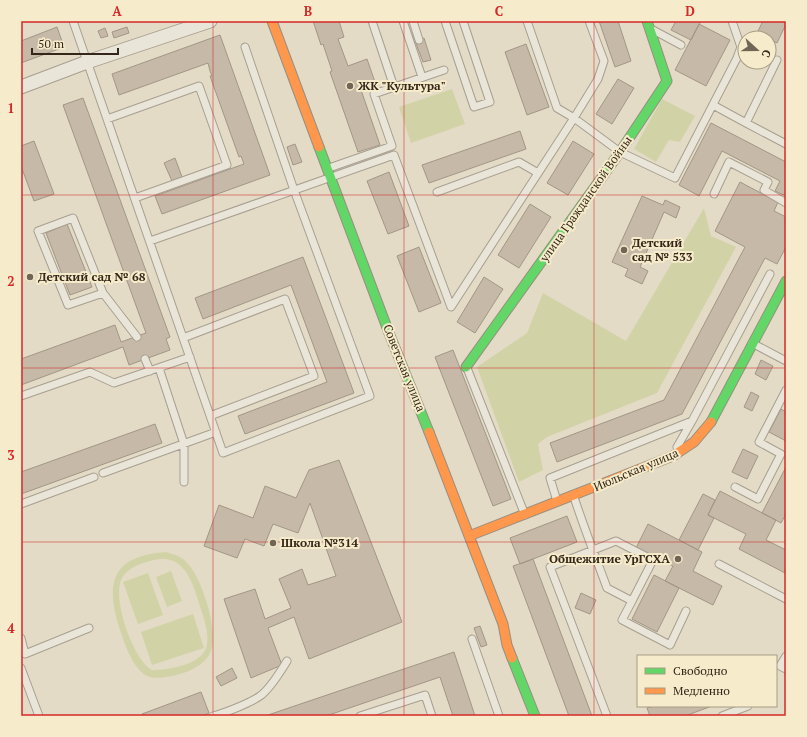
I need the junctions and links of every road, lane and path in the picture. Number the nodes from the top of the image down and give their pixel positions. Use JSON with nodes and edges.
{"nodes":[{"id":1,"x":73,"y":21,"type":"edge"},
{"id":2,"x":210,"y":21,"type":"edge"},
{"id":3,"x":272,"y":21,"type":"edge"},
{"id":4,"x":372,"y":21,"type":"edge"},
{"id":5,"x":403,"y":21,"type":"edge"},
{"id":6,"x":413,"y":21,"type":"edge"},
{"id":7,"x":445,"y":21,"type":"edge"},
{"id":8,"x":463,"y":21,"type":"edge"},
{"id":9,"x":527,"y":21,"type":"edge"},
{"id":10,"x":589,"y":21,"type":"edge"},
{"id":11,"x":732,"y":21,"type":"edge"},
{"id":12,"x":649,"y":25,"type":"edge"},
{"id":13,"x":420,"y":40,"type":"dead end"},
{"id":14,"x":681,"y":45,"type":"dead end"},
{"id":15,"x":245,"y":46,"type":"dead end"},
{"id":16,"x":87,"y":62,"type":"junction"},
{"id":17,"x":444,"y":70,"type":"dead end"},
{"id":18,"x":772,"y":70,"type":"edge"},
{"id":19,"x":422,"y":78,"type":"junction"},
{"id":20,"x":21,"y":87,"type":"edge"},
{"id":21,"x":394,"y":87,"type":"junction"},
{"id":22,"x":713,"y":105,"type":"junction"},
{"id":23,"x":574,"y":118,"type":"junction"},
{"id":24,"x":107,"y":119,"type":"junction"},
{"id":25,"x":746,"y":123,"type":"junction"},
{"id":26,"x":786,"y":144,"type":"edge"},
{"id":27,"x":620,"y":152,"type":"junction"},
{"id":28,"x":329,"y":173,"type":"junction"},
{"id":29,"x":538,"y":173,"type":"junction"},
{"id":30,"x":294,"y":190,"type":"junction"},
{"id":31,"x":437,"y":192,"type":"dead end"},
{"id":32,"x":714,"y":194,"type":"dead end"},
{"id":33,"x":135,"y":198,"type":"junction"},
{"id":34,"x":786,"y":203,"type":"edge"},
{"id":35,"x":150,"y":242,"type":"junction"},
{"id":36,"x":770,"y":274,"type":"dead end"},
{"id":37,"x":786,"y":281,"type":"edge"},
{"id":38,"x":103,"y":294,"type":"junction"},
{"id":39,"x":782,"y":297,"type":"edge"},
{"id":40,"x":136,"y":337,"type":"dead end"},
{"id":41,"x":183,"y":338,"type":"junction"},
{"id":42,"x":752,"y":343,"type":"junction"},
{"id":43,"x":190,"y":358,"type":"junction"},
{"id":44,"x":145,"y":359,"type":"dead end"},
{"id":45,"x":786,"y":361,"type":"edge"},
{"id":46,"x":466,"y":367,"type":"joint"},
{"id":47,"x":159,"y":368,"type":"junction"},
{"id":48,"x":150,"y":371,"type":"junction"},
{"id":49,"x":786,"y":390,"type":"edge"},
{"id":50,"x":21,"y":396,"type":"edge"},
{"id":51,"x":210,"y":416,"type":"junction"},
{"id":52,"x":692,"y":421,"type":"junction"},
{"id":53,"x":216,"y":432,"type":"junction"},
{"id":54,"x":184,"y":444,"type":"junction"},
{"id":55,"x":672,"y":456,"type":"junction"},
{"id":56,"x":103,"y":474,"type":"dead end"},
{"id":57,"x":94,"y":477,"type":"dead end"},
{"id":58,"x":184,"y":482,"type":"dead end"},
{"id":59,"x":735,"y":487,"type":"dead end"},
{"id":60,"x":573,"y":496,"type":"junction"},
{"id":61,"x":557,"y":502,"type":"junction"},
{"id":62,"x":21,"y":504,"type":"edge"},
{"id":63,"x":525,"y":515,"type":"junction"},
{"id":64,"x":469,"y":536,"type":"junction"},
{"id":65,"x":593,"y":549,"type":"junction"},
{"id":66,"x":719,"y":564,"type":"dead end"},
{"id":67,"x":786,"y":599,"type":"edge"},
{"id":68,"x":632,"y":601,"type":"junction"},
{"id":69,"x":686,"y":611,"type":"dead end"},
{"id":70,"x":89,"y":628,"type":"dead end"},
{"id":71,"x":21,"y":638,"type":"edge"},
{"id":72,"x":472,"y":639,"type":"dead end"},
{"id":73,"x":23,"y":656,"type":"edge"},
{"id":74,"x":786,"y":656,"type":"edge"},
{"id":75,"x":287,"y":661,"type":"dead end"},
{"id":76,"x":21,"y":668,"type":"edge"},
{"id":77,"x":786,"y":669,"type":"edge"},
{"id":78,"x":745,"y":707,"type":"edge"},
{"id":79,"x":38,"y":716,"type":"edge"},
{"id":80,"x":213,"y":716,"type":"edge"},
{"id":81,"x":360,"y":716,"type":"edge"},
{"id":82,"x":432,"y":716,"type":"edge"},
{"id":83,"x":499,"y":716,"type":"edge"},
{"id":84,"x":535,"y":716,"type":"edge"},
{"id":85,"x":607,"y":716,"type":"edge"},
{"id":86,"x":722,"y":716,"type":"edge"}],
"edges":[{"from":1,"to":16,"type":"lane"},
{"from":2,"to":16,"type":"street"},
{"from":3,"to":28,"type":"street","name":"Советская улица"},
{"from":4,"to":21,"type":"lane"},
{"from":5,"to":19,"type":"lane"},
{"from":6,"to":13,"type":"lane"},
{"from":7,"to":8,"type":"lane"},
{"from":9,"to":23,"type":"lane"},
{"from":10,"to":23,"type":"lane"},
{"from":11,"to":22,"type":"lane"},
{"from":12,"to":14,"type":"lane"},
{"from":12,"to":27,"type":"street","name":"улица Гражданской Войны"},
{"from":15,"to":30,"type":"lane"},
{"from":16,"to":20,"type":"street"},
{"from":16,"to":24,"type":"lane"},
{"from":17,"to":19,"type":"lane"},
{"from":18,"to":25,"type":"lane"},
{"from":19,"to":21,"type":"lane"},
{"from":21,"to":28,"type":"lane"},
{"from":22,"to":25,"type":"lane"},
{"from":22,"to":27,"type":"lane"},
{"from":23,"to":27,"type":"lane"},
{"from":23,"to":29,"type":"lane"},
{"from":24,"to":33,"type":"lane"},
{"from":24,"to":33,"type":"lane"},
{"from":25,"to":26,"type":"lane"},
{"from":27,"to":46,"type":"street","name":"улица Гражданской Войны"},
{"from":28,"to":29,"type":"lane"},
{"from":28,"to":30,"type":"lane"},
{"from":28,"to":64,"type":"street","name":"Советская улица"},
{"from":29,"to":31,"type":"lane"},
{"from":30,"to":35,"type":"lane"},
{"from":30,"to":53,"type":"lane"},
{"from":32,"to":34,"type":"lane"},
{"from":33,"to":35,"type":"lane"},
{"from":35,"to":41,"type":"lane"},
{"from":36,"to":52,"type":"lane"},
{"from":37,"to":39,"type":"street","name":"Июльская улица"},
{"from":38,"to":38,"type":"lane"},
{"from":38,"to":40,"type":"lane"},
{"from":39,"to":42,"type":"street","name":"Июльская улица"},
{"from":41,"to":43,"type":"lane"},
{"from":41,"to":51,"type":"lane"},
{"from":42,"to":45,"type":"lane"},
{"from":42,"to":55,"type":"street","name":"Июльская улица"},
{"from":43,"to":47,"type":"lane"},
{"from":43,"to":51,"type":"lane"},
{"from":44,"to":48,"type":"lane"},
{"from":46,"to":63,"type":"lane"},
{"from":47,"to":48,"type":"lane"},
{"from":47,"to":54,"type":"lane"},
{"from":48,"to":50,"type":"lane"},
{"from":49,"to":59,"type":"lane"},
{"from":51,"to":53,"type":"lane"},
{"from":52,"to":55,"type":"lane"},
{"from":52,"to":61,"type":"lane"},
{"from":53,"to":54,"type":"lane"},
{"from":54,"to":56,"type":"lane"},
{"from":54,"to":58,"type":"lane"},
{"from":55,"to":60,"type":"street","name":"Июльская улица"},
{"from":57,"to":62,"type":"lane"},
{"from":60,"to":61,"type":"street","name":"Июльская улица"},
{"from":60,"to":65,"type":"lane"},
{"from":61,"to":63,"type":"street","name":"Июльская улица"},
{"from":63,"to":64,"type":"street","name":"Июльская улица"},
{"from":64,"to":84,"type":"street","name":"Советская улица"},
{"from":65,"to":68,"type":"lane"},
{"from":65,"to":68,"type":"lane"},
{"from":65,"to":85,"type":"lane"},
{"from":66,"to":67,"type":"lane"},
{"from":68,"to":69,"type":"lane"},
{"from":70,"to":73,"type":"lane"},
{"from":71,"to":73,"type":"lane"},
{"from":72,"to":83,"type":"lane"},
{"from":74,"to":77,"type":"lane"},
{"from":75,"to":80,"type":"lane"},
{"from":76,"to":79,"type":"lane"},
{"from":78,"to":86,"type":"lane"},
{"from":81,"to":82,"type":"lane"}]}
